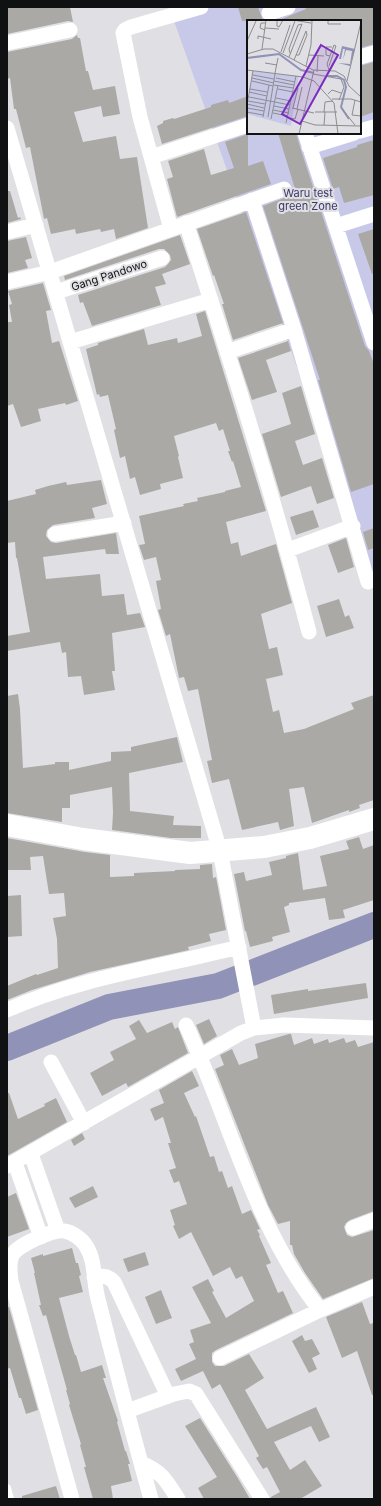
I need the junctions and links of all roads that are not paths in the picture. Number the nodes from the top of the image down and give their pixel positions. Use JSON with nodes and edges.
{"nodes":[{"id":1,"x":201,"y":7,"type":"edge"},
{"id":2,"x":288,"y":7,"type":"edge"},
{"id":3,"x":269,"y":14,"type":"edge"},
{"id":4,"x":70,"y":30,"type":"dead end"},
{"id":5,"x":7,"y":43,"type":"edge"},
{"id":6,"x":374,"y":53,"type":"edge"},
{"id":7,"x":361,"y":57,"type":"edge"},
{"id":8,"x":247,"y":125,"type":"edge"},
{"id":9,"x":374,"y":127,"type":"edge"},
{"id":10,"x":361,"y":131,"type":"edge"},
{"id":11,"x":8,"y":134,"type":"edge"},
{"id":12,"x":347,"y":134,"type":"edge"},
{"id":13,"x":307,"y":140,"type":"edge"},
{"id":14,"x":151,"y":157,"type":"junction"},
{"id":15,"x":284,"y":189,"type":"dead end"},
{"id":16,"x":252,"y":200,"type":"junction"},
{"id":17,"x":374,"y":214,"type":"edge"},
{"id":18,"x":186,"y":223,"type":"junction"},
{"id":19,"x":36,"y":225,"type":"junction"},
{"id":20,"x":336,"y":226,"type":"junction"},
{"id":21,"x":171,"y":229,"type":"junction"},
{"id":22,"x":7,"y":232,"type":"edge"},
{"id":23,"x":162,"y":258,"type":"dead end"},
{"id":24,"x":50,"y":272,"type":"junction"},
{"id":25,"x":7,"y":282,"type":"edge"},
{"id":26,"x":56,"y":292,"type":"junction"},
{"id":27,"x":211,"y":300,"type":"junction"},
{"id":28,"x":368,"y":302,"type":"edge"},
{"id":29,"x":294,"y":328,"type":"junction"},
{"id":30,"x":70,"y":342,"type":"junction"},
{"id":31,"x":374,"y":343,"type":"edge"},
{"id":32,"x":227,"y":352,"type":"junction"},
{"id":33,"x":124,"y":524,"type":"junction"},
{"id":34,"x":353,"y":526,"type":"junction"},
{"id":35,"x":55,"y":534,"type":"dead end"},
{"id":36,"x":288,"y":550,"type":"junction"},
{"id":37,"x":368,"y":582,"type":"dead end"},
{"id":38,"x":308,"y":632,"type":"dead end"},
{"id":39,"x":374,"y":820,"type":"edge"},
{"id":40,"x":7,"y":825,"type":"edge"},
{"id":41,"x":220,"y":851,"type":"junction"},
{"id":42,"x":240,"y":953,"type":"junction"},
{"id":43,"x":7,"y":1010,"type":"edge"},
{"id":44,"x":186,"y":1025,"type":"dead end"},
{"id":45,"x":254,"y":1028,"type":"junction"},
{"id":46,"x":374,"y":1028,"type":"edge"},
{"id":47,"x":201,"y":1057,"type":"junction"},
{"id":48,"x":51,"y":1062,"type":"dead end"},
{"id":49,"x":84,"y":1123,"type":"junction"},
{"id":50,"x":31,"y":1154,"type":"junction"},
{"id":51,"x":11,"y":1165,"type":"edge"},
{"id":52,"x":374,"y":1220,"type":"edge"},
{"id":53,"x":353,"y":1228,"type":"dead end"},
{"id":54,"x":58,"y":1231,"type":"junction"},
{"id":55,"x":41,"y":1237,"type":"junction"},
{"id":56,"x":94,"y":1277,"type":"junction"},
{"id":57,"x":374,"y":1287,"type":"edge"},
{"id":58,"x":320,"y":1310,"type":"junction"},
{"id":59,"x":220,"y":1358,"type":"dead end"},
{"id":60,"x":168,"y":1396,"type":"junction"},
{"id":61,"x":127,"y":1411,"type":"junction"},
{"id":62,"x":141,"y":1464,"type":"junction"},
{"id":63,"x":7,"y":1488,"type":"edge"},
{"id":64,"x":10,"y":1499,"type":"edge"},
{"id":65,"x":72,"y":1499,"type":"edge"},
{"id":66,"x":151,"y":1499,"type":"edge"},
{"id":67,"x":178,"y":1499,"type":"edge"},
{"id":68,"x":262,"y":1499,"type":"edge"}],
"edges":[{"from":1,"to":14,"type":"street"},
{"from":2,"to":3,"type":"street"},
{"from":4,"to":5,"type":"street"},
{"from":6,"to":7,"type":"street"},
{"from":8,"to":14,"type":"street"},
{"from":9,"to":10,"type":"street"},
{"from":11,"to":19,"type":"street"},
{"from":12,"to":13,"type":"street"},
{"from":13,"to":20,"type":"street"},
{"from":14,"to":21,"type":"street"},
{"from":15,"to":16,"type":"street"},
{"from":16,"to":18,"type":"street"},
{"from":16,"to":29,"type":"street"},
{"from":17,"to":20,"type":"street"},
{"from":18,"to":21,"type":"street"},
{"from":18,"to":27,"type":"street"},
{"from":19,"to":22,"type":"street"},
{"from":19,"to":24,"type":"street"},
{"from":20,"to":28,"type":"street"},
{"from":21,"to":24,"type":"street"},
{"from":23,"to":26,"type":"street","name":"Gang Pandowo"},
{"from":24,"to":25,"type":"street"},
{"from":24,"to":26,"type":"street"},
{"from":26,"to":30,"type":"street"},
{"from":27,"to":30,"type":"street"},
{"from":27,"to":32,"type":"street"},
{"from":28,"to":31,"type":"street"},
{"from":29,"to":32,"type":"street"},
{"from":29,"to":34,"type":"street"},
{"from":30,"to":33,"type":"street"},
{"from":32,"to":36,"type":"street"},
{"from":33,"to":35,"type":"street"},
{"from":33,"to":41,"type":"street"},
{"from":34,"to":36,"type":"street"},
{"from":34,"to":37,"type":"street"},
{"from":36,"to":38,"type":"street"},
{"from":39,"to":41,"type":"street"},
{"from":40,"to":41,"type":"street"},
{"from":41,"to":42,"type":"street"},
{"from":42,"to":43,"type":"street"},
{"from":42,"to":45,"type":"street"},
{"from":44,"to":47,"type":"street"},
{"from":45,"to":46,"type":"street"},
{"from":45,"to":47,"type":"street"},
{"from":47,"to":49,"type":"street"},
{"from":47,"to":58,"type":"street"},
{"from":48,"to":49,"type":"street"},
{"from":49,"to":50,"type":"street"},
{"from":50,"to":51,"type":"street"},
{"from":50,"to":54,"type":"street"},
{"from":51,"to":55,"type":"street"},
{"from":52,"to":53,"type":"street"},
{"from":54,"to":55,"type":"street"},
{"from":54,"to":56,"type":"street"},
{"from":55,"to":65,"type":"street"},
{"from":56,"to":60,"type":"street"},
{"from":56,"to":61,"type":"street"},
{"from":57,"to":58,"type":"street"},
{"from":58,"to":59,"type":"street"},
{"from":60,"to":61,"type":"street"},
{"from":60,"to":68,"type":"street"},
{"from":61,"to":62,"type":"street"},
{"from":62,"to":66,"type":"street"},
{"from":62,"to":67,"type":"street"},
{"from":63,"to":64,"type":"lane"}]}
